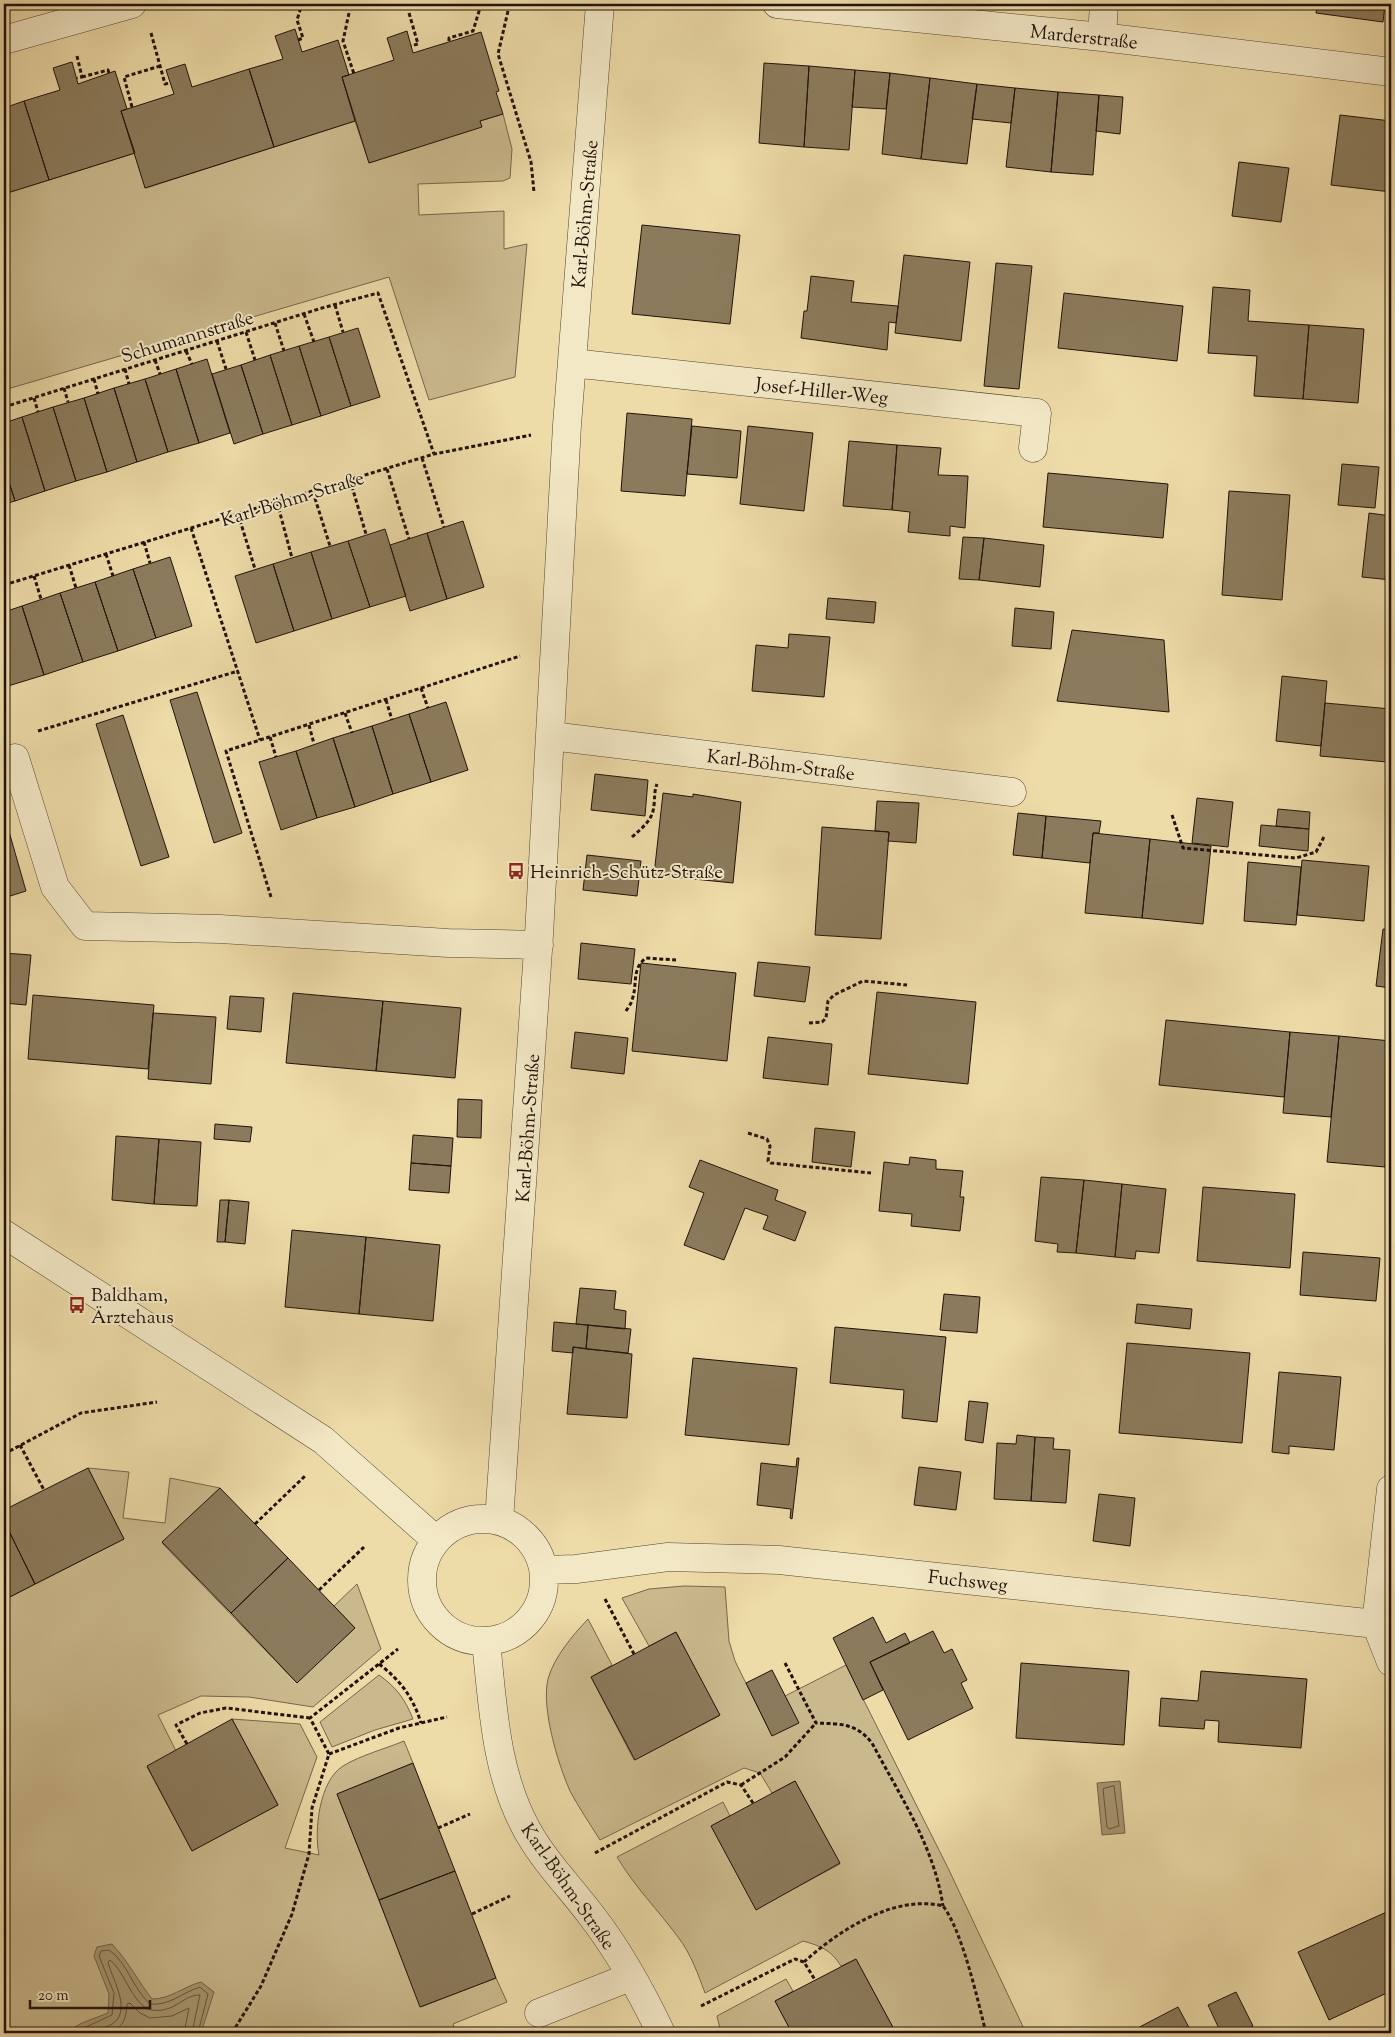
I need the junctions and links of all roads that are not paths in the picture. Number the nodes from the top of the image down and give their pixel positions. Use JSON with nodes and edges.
{"nodes":[{"id":1,"x":132,"y":4,"type":"edge"},
{"id":2,"x":600,"y":4,"type":"edge"},
{"id":3,"x":777,"y":4,"type":"edge"},
{"id":4,"x":1104,"y":4,"type":"edge"},
{"id":5,"x":1102,"y":37,"type":"junction"},
{"id":6,"x":4,"y":40,"type":"edge"},
{"id":7,"x":1391,"y":72,"type":"edge"},
{"id":8,"x":572,"y":363,"type":"junction"},
{"id":9,"x":1033,"y":448,"type":"dead end"},
{"id":10,"x":551,"y":736,"type":"junction"},
{"id":11,"x":15,"y":758,"type":"dead end"},
{"id":12,"x":1012,"y":792,"type":"dead end"},
{"id":13,"x":539,"y":945,"type":"junction"},
{"id":14,"x":4,"y":1234,"type":"edge"},
{"id":15,"x":1391,"y":1489,"type":"edge"},
{"id":16,"x":499,"y":1521,"type":"junction"},
{"id":17,"x":436,"y":1540,"type":"junction"},
{"id":18,"x":544,"y":1570,"type":"junction"},
{"id":19,"x":1384,"y":1624,"type":"edge"},
{"id":20,"x":486,"y":1642,"type":"junction"},
{"id":21,"x":1391,"y":1662,"type":"edge"},
{"id":22,"x":630,"y":1977,"type":"junction"},
{"id":23,"x":539,"y":2013,"type":"dead end"},
{"id":24,"x":661,"y":2033,"type":"edge"}],
"edges":[{"from":1,"to":6,"type":"street"},
{"from":2,"to":8,"type":"street","name":"Karl-Böhm-Straße"},
{"from":3,"to":5,"type":"street","name":"Marderstraße"},
{"from":4,"to":5,"type":"street"},
{"from":5,"to":7,"type":"street","name":"Marderstraße"},
{"from":8,"to":9,"type":"street","name":"Josef-Hiller-Weg"},
{"from":8,"to":10,"type":"street","name":"Karl-Böhm-Straße"},
{"from":10,"to":12,"type":"street","name":"Karl-Böhm-Straße"},
{"from":10,"to":13,"type":"street","name":"Karl-Böhm-Straße"},
{"from":11,"to":13,"type":"street"},
{"from":13,"to":16,"type":"street","name":"Karl-Böhm-Straße"},
{"from":14,"to":17,"type":"street"},
{"from":15,"to":19,"type":"street"},
{"from":16,"to":17,"type":"street"},
{"from":16,"to":18,"type":"street"},
{"from":17,"to":20,"type":"street"},
{"from":18,"to":19,"type":"street","name":"Fuchsweg"},
{"from":18,"to":20,"type":"street"},
{"from":19,"to":21,"type":"street"},
{"from":20,"to":22,"type":"street","name":"Karl-Böhm-Straße"},
{"from":22,"to":23,"type":"street"},
{"from":22,"to":24,"type":"street","name":"Karl-Böhm-Straße"}]}
